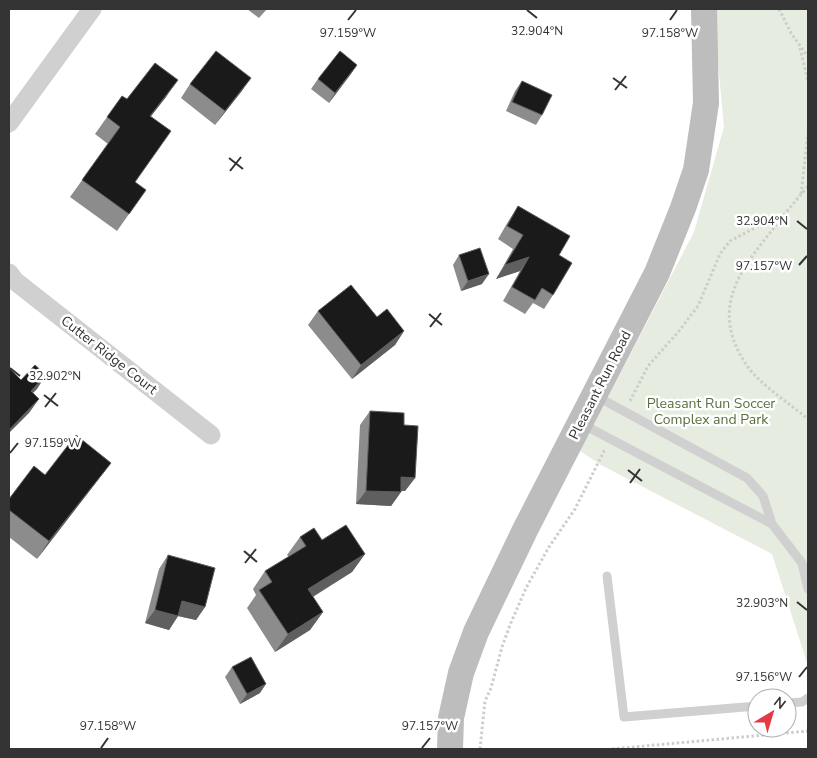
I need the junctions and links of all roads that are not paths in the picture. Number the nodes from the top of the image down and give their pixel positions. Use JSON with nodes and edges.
{"nodes":[{"id":1,"x":92,"y":9,"type":"edge"},
{"id":2,"x":704,"y":9,"type":"edge"},
{"id":3,"x":9,"y":123,"type":"edge"},
{"id":4,"x":9,"y":273,"type":"edge"},
{"id":5,"x":594,"y":395,"type":"junction"},
{"id":6,"x":580,"y":423,"type":"junction"},
{"id":7,"x":211,"y":435,"type":"dead end"},
{"id":8,"x":772,"y":524,"type":"junction"},
{"id":9,"x":608,"y":576,"type":"dead end"},
{"id":10,"x":808,"y":590,"type":"edge"},
{"id":11,"x":747,"y":707,"type":"edge"},
{"id":12,"x":450,"y":749,"type":"edge"}],
"edges":[{"from":1,"to":3,"type":"street"},
{"from":2,"to":5,"type":"main road","name":"Pleasant Run Road"},
{"from":4,"to":7,"type":"street","name":"Cutter Ridge Court"},
{"from":5,"to":6,"type":"main road","name":"Pleasant Run Road"},
{"from":5,"to":8,"type":"lane"},
{"from":6,"to":8,"type":"lane"},
{"from":6,"to":12,"type":"main road","name":"Pleasant Run Road"},
{"from":8,"to":10,"type":"lane"},
{"from":9,"to":11,"type":"lane"}]}
